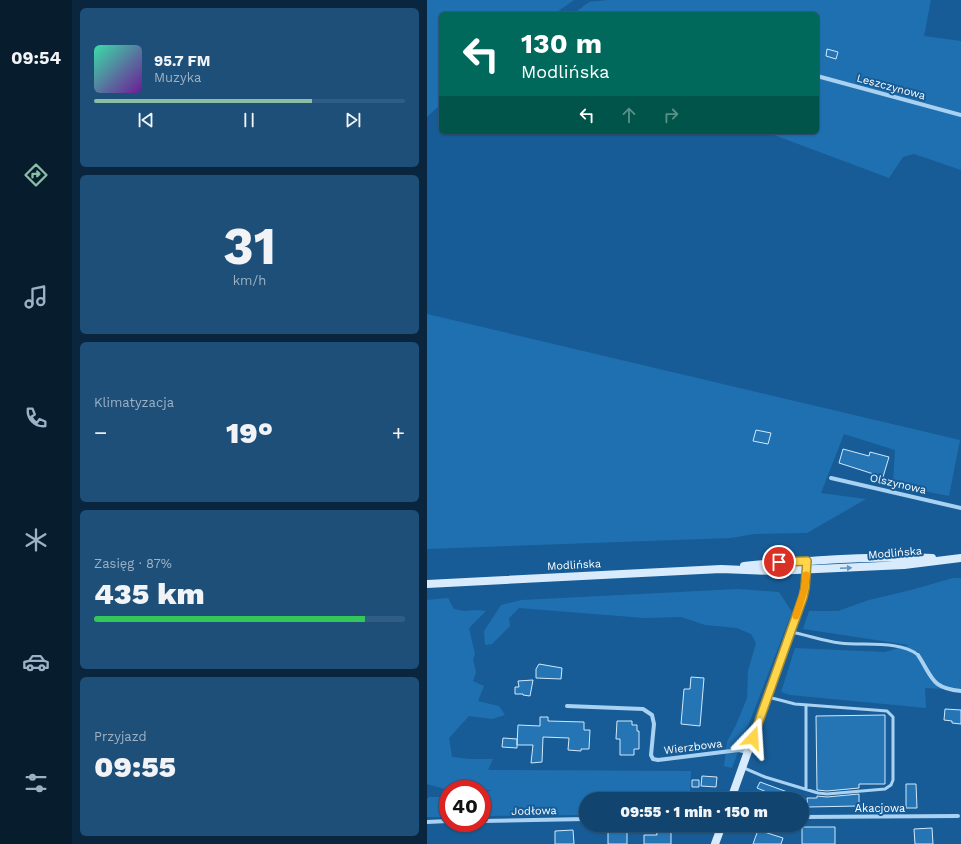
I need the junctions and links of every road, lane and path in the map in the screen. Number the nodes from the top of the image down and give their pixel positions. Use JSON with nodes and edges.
{"nodes":[{"id":1,"x":819,"y":77,"type":"edge"},
{"id":2,"x":961,"y":115,"type":"edge"},
{"id":3,"x":831,"y":478,"type":"dead end"},
{"id":4,"x":961,"y":508,"type":"edge"},
{"id":5,"x":951,"y":558,"type":"junction"},
{"id":6,"x":961,"y":558,"type":"edge"},
{"id":7,"x":807,"y":561,"type":"junction"},
{"id":8,"x":721,"y":569,"type":"junction"},
{"id":9,"x":807,"y":570,"type":"junction"},
{"id":10,"x":427,"y":584,"type":"edge"},
{"id":11,"x":791,"y":632,"type":"junction"},
{"id":12,"x":918,"y":655,"type":"joint"},
{"id":13,"x":961,"y":691,"type":"edge"},
{"id":14,"x":767,"y":697,"type":"junction"},
{"id":15,"x":806,"y":705,"type":"junction"},
{"id":16,"x":567,"y":706,"type":"dead end"},
{"id":17,"x":747,"y":752,"type":"junction"},
{"id":18,"x":742,"y":768,"type":"junction"},
{"id":19,"x":806,"y":789,"type":"junction"},
{"id":20,"x":733,"y":792,"type":"edge"},
{"id":21,"x":958,"y":816,"type":"dead end"},
{"id":22,"x":809,"y":817,"type":"edge"},
{"id":23,"x":579,"y":819,"type":"edge"},
{"id":24,"x":439,"y":821,"type":"edge"},
{"id":25,"x":491,"y":821,"type":"edge"},
{"id":26,"x":427,"y":822,"type":"edge"},
{"id":27,"x":719,"y":832,"type":"edge"},
{"id":28,"x":715,"y":844,"type":"edge"}],
"edges":[{"from":1,"to":2,"type":"street","name":"Leszczynowa"},
{"from":3,"to":4,"type":"street","name":"Olszynowa"},
{"from":5,"to":6,"type":"main road","name":"Modlińska"},
{"from":5,"to":7,"type":"main road","name":"Modlińska"},
{"from":9,"to":5,"type":"main road","name":"Modlińska","one_way":true},
{"from":7,"to":8,"type":"main road","name":"Modlińska"},
{"from":7,"to":9,"type":"main road"},
{"from":8,"to":9,"type":"main road","name":"Modlińska"},
{"from":8,"to":10,"type":"main road","name":"Modlińska"},
{"from":9,"to":11,"type":"main road"},
{"from":11,"to":12,"type":"lane"},
{"from":11,"to":14,"type":"main road"},
{"from":12,"to":13,"type":"street"},
{"from":14,"to":15,"type":"lane"},
{"from":14,"to":17,"type":"main road"},
{"from":15,"to":19,"type":"lane"},
{"from":15,"to":19,"type":"lane"},
{"from":16,"to":17,"type":"street","name":"Wierzbowa"},
{"from":17,"to":18,"type":"main road"},
{"from":18,"to":19,"type":"lane"},
{"from":18,"to":20,"type":"main road"},
{"from":21,"to":22,"type":"street","name":"Akacjowa"},
{"from":23,"to":25,"type":"street","name":"Jodłowa"},
{"from":24,"to":26,"type":"street"},
{"from":27,"to":28,"type":"main road"}]}
